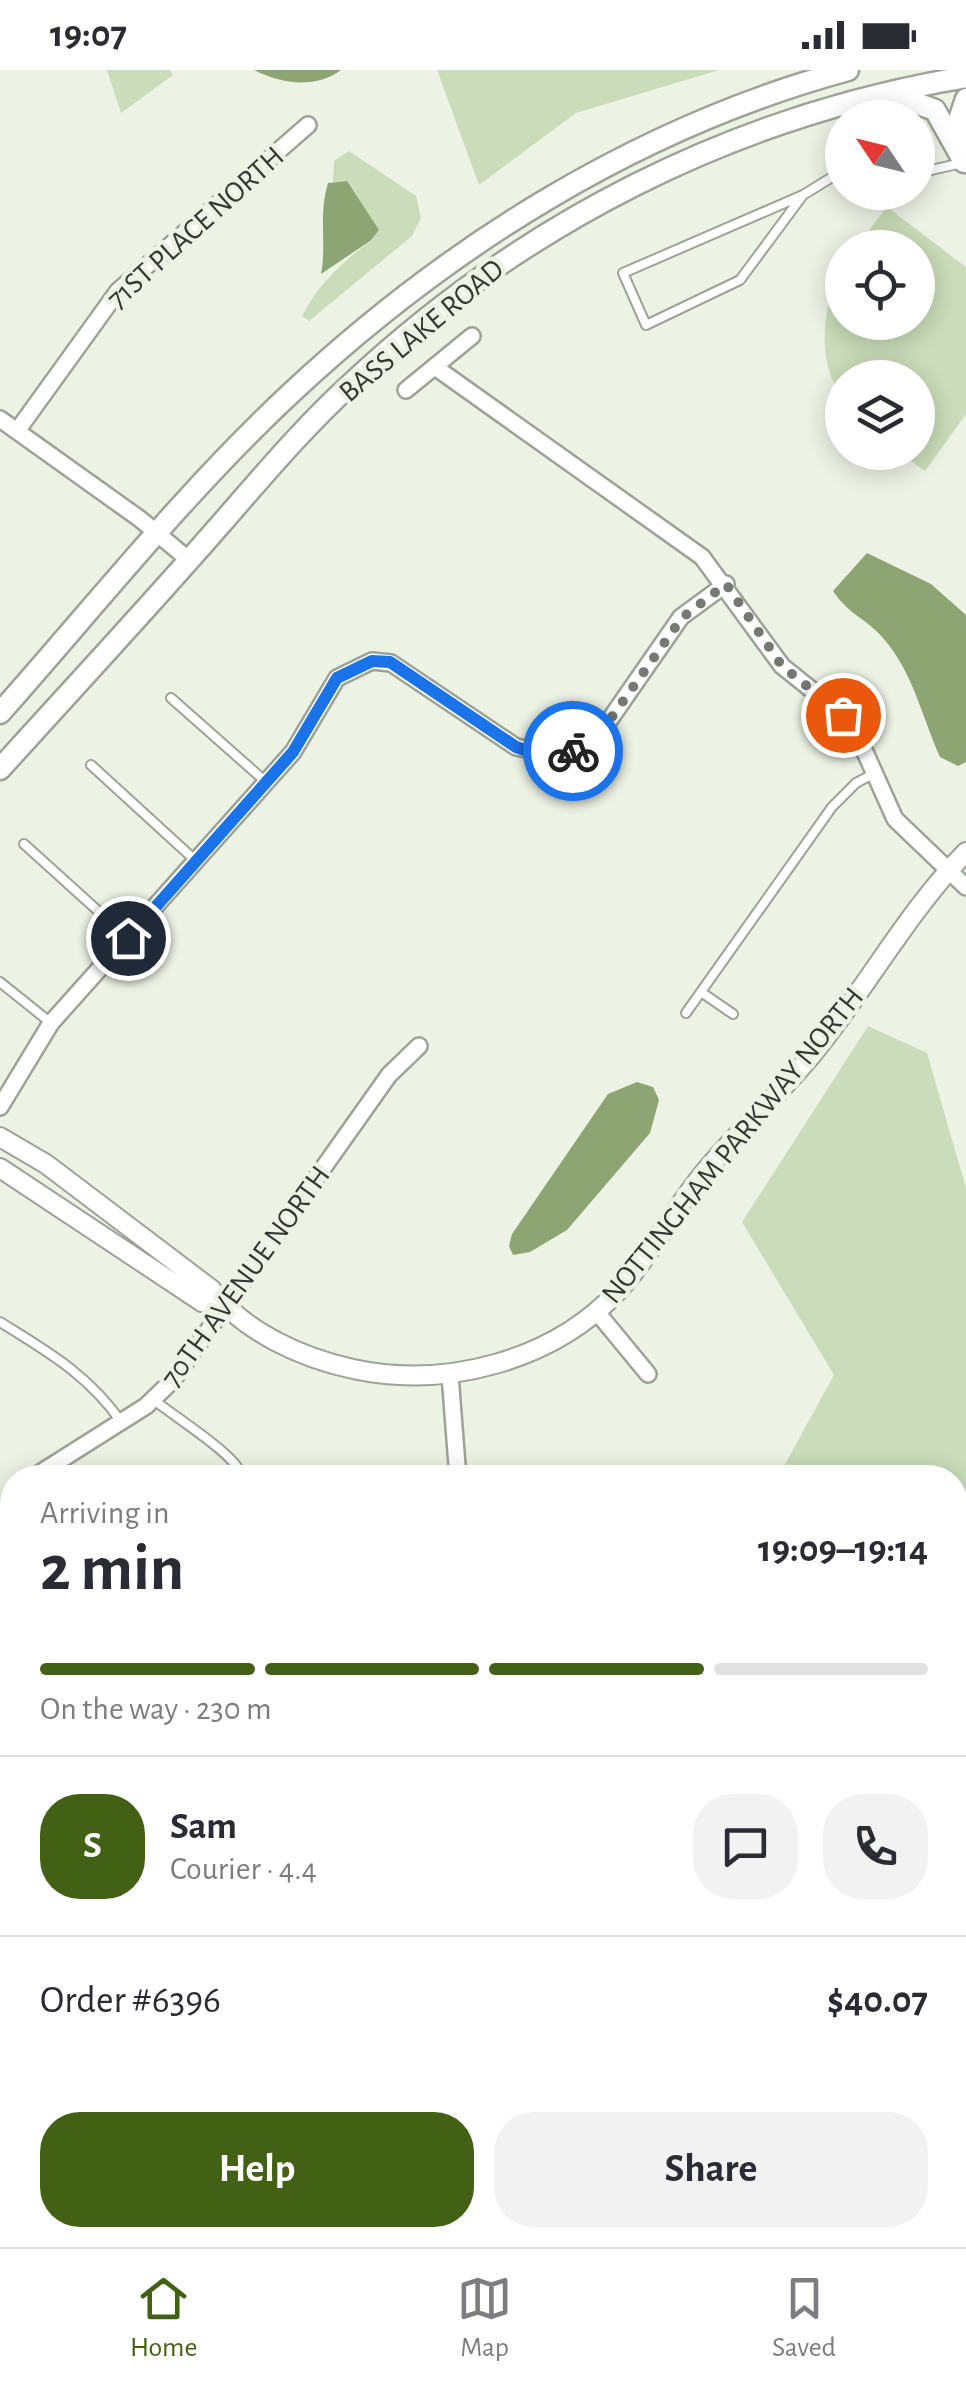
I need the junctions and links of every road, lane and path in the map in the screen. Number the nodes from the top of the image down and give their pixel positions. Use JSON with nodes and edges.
{"nodes":[{"id":1,"x":848,"y":70,"type":"edge"},
{"id":2,"x":966,"y":78,"type":"edge"},
{"id":3,"x":884,"y":92,"type":"junction"},
{"id":4,"x":966,"y":100,"type":"edge"},
{"id":5,"x":308,"y":124,"type":"dead end"},
{"id":6,"x":965,"y":162,"type":"edge"},
{"id":7,"x":935,"y":169,"type":"edge"},
{"id":8,"x":825,"y":178,"type":"edge"},
{"id":9,"x":803,"y":195,"type":"junction"},
{"id":10,"x":472,"y":336,"type":"dead end"},
{"id":11,"x":434,"y":368,"type":"junction"},
{"id":12,"x":406,"y":390,"type":"dead end"},
{"id":13,"x":0,"y":419,"type":"edge"},
{"id":14,"x":17,"y":431,"type":"junction"},
{"id":15,"x":159,"y":534,"type":"junction"},
{"id":16,"x":189,"y":560,"type":"junction"},
{"id":17,"x":726,"y":584,"type":"junction"},
{"id":18,"x":171,"y":698,"type":"dead end"},
{"id":19,"x":0,"y":713,"type":"edge"},
{"id":20,"x":91,"y":765,"type":"dead end"},
{"id":21,"x":0,"y":769,"type":"edge"},
{"id":22,"x":873,"y":774,"type":"junction"},
{"id":23,"x":266,"y":782,"type":"junction"},
{"id":24,"x":24,"y":844,"type":"dead end"},
{"id":25,"x":966,"y":852,"type":"edge"},
{"id":26,"x":196,"y":861,"type":"junction"},
{"id":27,"x":948,"y":871,"type":"junction"},
{"id":28,"x":966,"y":887,"type":"edge"},
{"id":29,"x":128,"y":938,"type":"junction"},
{"id":30,"x":0,"y":982,"type":"edge"},
{"id":31,"x":701,"y":992,"type":"junction"},
{"id":32,"x":686,"y":1013,"type":"dead end"},
{"id":33,"x":733,"y":1014,"type":"dead end"},
{"id":34,"x":51,"y":1024,"type":"junction"},
{"id":35,"x":420,"y":1046,"type":"dead end"},
{"id":36,"x":2,"y":1098,"type":"edge"},
{"id":37,"x":0,"y":1138,"type":"edge"},
{"id":38,"x":0,"y":1168,"type":"edge"},
{"id":39,"x":226,"y":1308,"type":"junction"},
{"id":40,"x":596,"y":1311,"type":"junction"},
{"id":41,"x":0,"y":1322,"type":"edge"},
{"id":42,"x":648,"y":1374,"type":"dead end"},
{"id":43,"x":450,"y":1375,"type":"junction"},
{"id":44,"x":153,"y":1400,"type":"junction"},
{"id":45,"x":122,"y":1423,"type":"junction"},
{"id":46,"x":53,"y":1465,"type":"edge"},
{"id":47,"x":237,"y":1465,"type":"edge"},
{"id":48,"x":457,"y":1465,"type":"edge"}],
"edges":[{"from":1,"to":15,"type":"main road","name":"BASS LAKE ROAD"},
{"from":2,"to":3,"type":"main road","name":"BASS LAKE ROAD"},
{"from":3,"to":6,"type":"main road"},
{"from":3,"to":16,"type":"main road","name":"BASS LAKE ROAD"},
{"from":4,"to":6,"type":"main road"},
{"from":5,"to":14,"type":"street","name":"71ST PLACE NORTH"},
{"from":6,"to":7,"type":"lane"},
{"from":8,"to":9,"type":"lane"},
{"from":9,"to":9,"type":"lane"},
{"from":10,"to":11,"type":"street"},
{"from":11,"to":12,"type":"street"},
{"from":11,"to":17,"type":"street"},
{"from":13,"to":14,"type":"street"},
{"from":14,"to":15,"type":"street"},
{"from":15,"to":16,"type":"street"},
{"from":15,"to":19,"type":"main road","name":"BASS LAKE ROAD"},
{"from":16,"to":21,"type":"main road","name":"BASS LAKE ROAD"},
{"from":17,"to":22,"type":"street"},
{"from":17,"to":23,"type":"street"},
{"from":18,"to":23,"type":"lane"},
{"from":20,"to":26,"type":"lane"},
{"from":22,"to":27,"type":"street"},
{"from":22,"to":31,"type":"lane"},
{"from":23,"to":26,"type":"street"},
{"from":24,"to":29,"type":"lane"},
{"from":25,"to":27,"type":"street","name":"NOTTINGHAM PARKWAY NORTH"},
{"from":26,"to":29,"type":"street"},
{"from":27,"to":28,"type":"street"},
{"from":27,"to":40,"type":"street","name":"NOTTINGHAM PARKWAY NORTH"},
{"from":29,"to":34,"type":"street"},
{"from":30,"to":34,"type":"lane"},
{"from":31,"to":32,"type":"lane"},
{"from":31,"to":33,"type":"lane"},
{"from":34,"to":36,"type":"street"},
{"from":35,"to":39,"type":"street","name":"70TH AVENUE NORTH"},
{"from":37,"to":39,"type":"street","name":"NOTTINGHAM PARKWAY NORTH"},
{"from":38,"to":39,"type":"street","name":"NOTTINGHAM PARKWAY NORTH"},
{"from":39,"to":43,"type":"street","name":"NOTTINGHAM PARKWAY NORTH"},
{"from":39,"to":44,"type":"street","name":"70TH AVENUE NORTH"},
{"from":40,"to":42,"type":"street"},
{"from":40,"to":43,"type":"street","name":"NOTTINGHAM PARKWAY NORTH"},
{"from":41,"to":45,"type":"lane"},
{"from":43,"to":48,"type":"street"},
{"from":44,"to":45,"type":"street","name":"70TH AVENUE NORTH"},
{"from":44,"to":47,"type":"lane"},
{"from":45,"to":46,"type":"street","name":"70TH AVENUE NORTH"}]}
